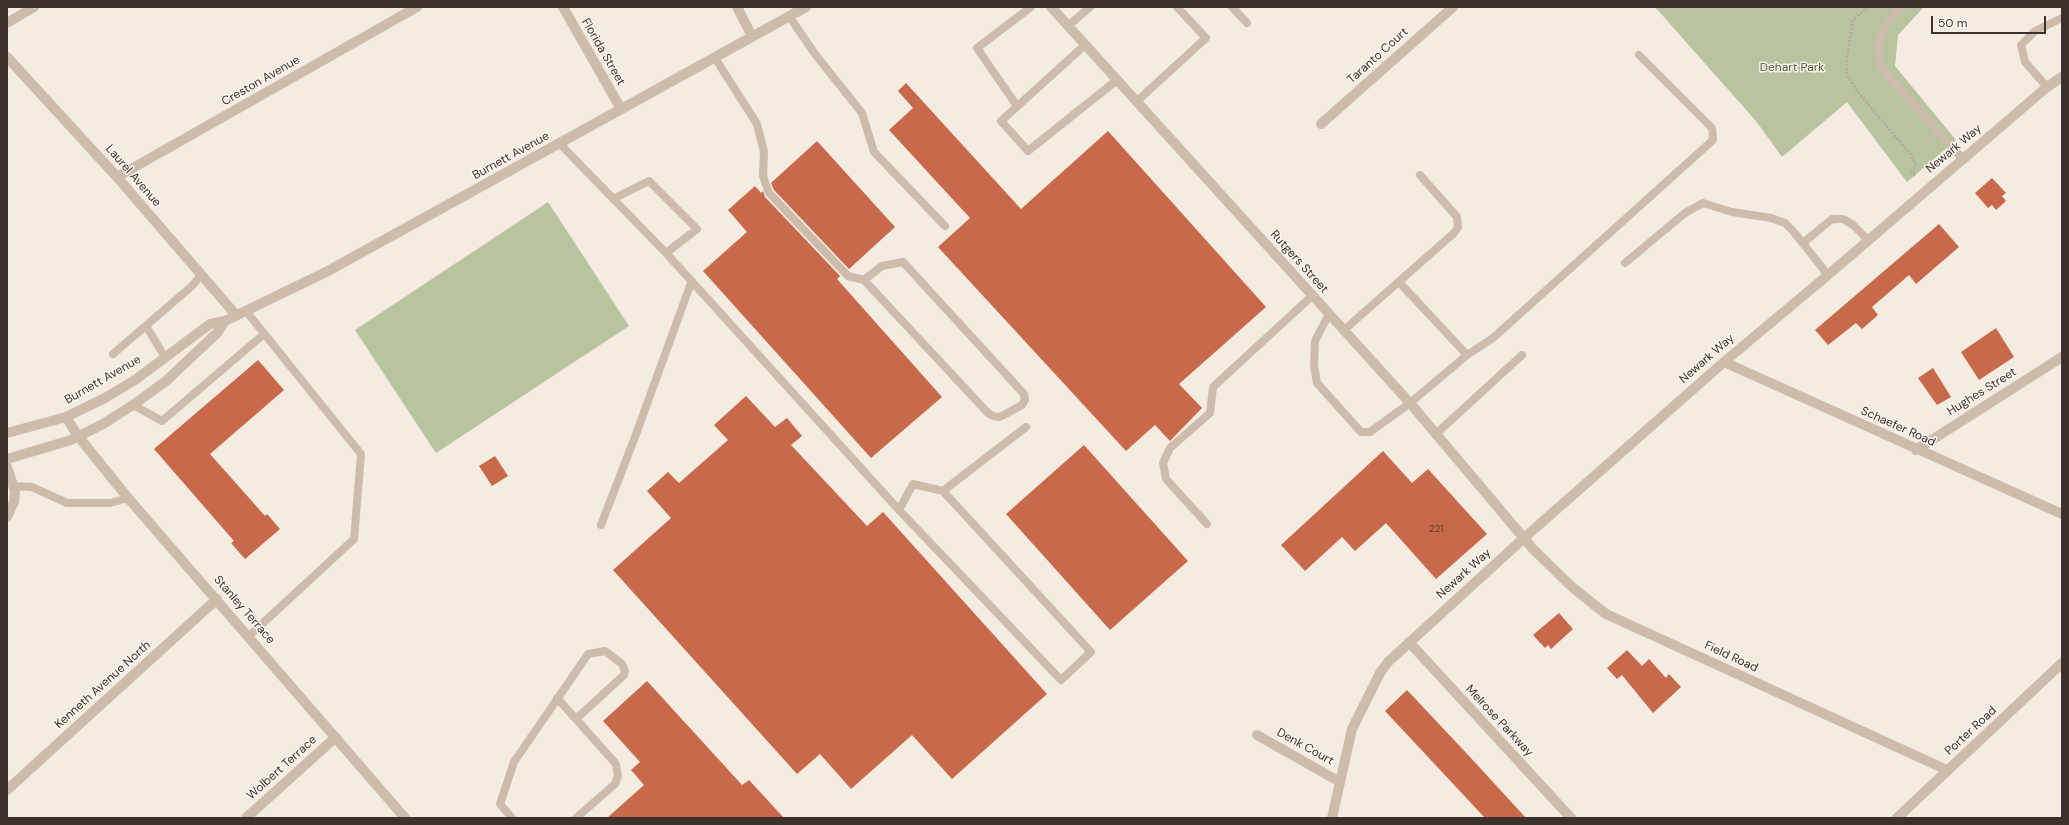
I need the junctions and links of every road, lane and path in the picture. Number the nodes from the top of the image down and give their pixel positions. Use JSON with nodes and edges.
{"nodes":[{"id":1,"x":34,"y":7,"type":"edge"},
{"id":2,"x":417,"y":7,"type":"edge"},
{"id":3,"x":563,"y":7,"type":"edge"},
{"id":4,"x":737,"y":7,"type":"edge"},
{"id":5,"x":806,"y":7,"type":"edge"},
{"id":6,"x":1030,"y":7,"type":"edge"},
{"id":7,"x":1051,"y":7,"type":"edge"},
{"id":8,"x":1090,"y":7,"type":"edge"},
{"id":9,"x":1177,"y":7,"type":"edge"},
{"id":10,"x":1232,"y":7,"type":"edge"},
{"id":11,"x":1453,"y":7,"type":"edge"},
{"id":12,"x":1868,"y":7,"type":"edge"},
{"id":13,"x":1901,"y":7,"type":"edge"},
{"id":14,"x":789,"y":16,"type":"junction"},
{"id":15,"x":2062,"y":18,"type":"edge"},
{"id":16,"x":7,"y":23,"type":"edge"},
{"id":17,"x":1247,"y":23,"type":"dead end"},
{"id":18,"x":1068,"y":26,"type":"junction"},
{"id":19,"x":752,"y":36,"type":"junction"},
{"id":20,"x":1085,"y":45,"type":"junction"},
{"id":21,"x":1639,"y":56,"type":"dead end"},
{"id":22,"x":7,"y":57,"type":"edge"},
{"id":23,"x":715,"y":58,"type":"junction"},
{"id":24,"x":2062,"y":77,"type":"edge"},
{"id":25,"x":1117,"y":80,"type":"junction"},
{"id":26,"x":2047,"y":87,"type":"junction"},
{"id":27,"x":1136,"y":102,"type":"junction"},
{"id":28,"x":1017,"y":106,"type":"junction"},
{"id":29,"x":621,"y":109,"type":"junction"},
{"id":30,"x":1321,"y":124,"type":"dead end"},
{"id":31,"x":560,"y":144,"type":"junction"},
{"id":32,"x":1963,"y":159,"type":"junction"},
{"id":33,"x":1420,"y":175,"type":"dead end"},
{"id":34,"x":117,"y":177,"type":"junction"},
{"id":35,"x":1916,"y":177,"type":"dead end"},
{"id":36,"x":613,"y":199,"type":"junction"},
{"id":37,"x":944,"y":226,"type":"dead end"},
{"id":38,"x":1869,"y":241,"type":"junction"},
{"id":39,"x":1803,"y":243,"type":"junction"},
{"id":40,"x":666,"y":253,"type":"junction"},
{"id":41,"x":1625,"y":263,"type":"dead end"},
{"id":42,"x":201,"y":275,"type":"junction"},
{"id":43,"x":1828,"y":275,"type":"junction"},
{"id":44,"x":864,"y":280,"type":"junction"},
{"id":45,"x":1399,"y":282,"type":"junction"},
{"id":46,"x":691,"y":283,"type":"junction"},
{"id":47,"x":1312,"y":296,"type":"junction"},
{"id":48,"x":246,"y":311,"type":"junction"},
{"id":49,"x":1329,"y":314,"type":"junction"},
{"id":50,"x":236,"y":315,"type":"junction"},
{"id":51,"x":225,"y":321,"type":"junction"},
{"id":52,"x":146,"y":326,"type":"junction"},
{"id":53,"x":1344,"y":330,"type":"junction"},
{"id":54,"x":264,"y":334,"type":"junction"},
{"id":55,"x":114,"y":354,"type":"dead end"},
{"id":56,"x":1467,"y":355,"type":"junction"},
{"id":57,"x":1522,"y":355,"type":"dead end"},
{"id":58,"x":165,"y":357,"type":"junction"},
{"id":59,"x":2062,"y":357,"type":"edge"},
{"id":60,"x":1724,"y":362,"type":"junction"},
{"id":61,"x":1410,"y":403,"type":"junction"},
{"id":62,"x":133,"y":405,"type":"junction"},
{"id":63,"x":66,"y":417,"type":"junction"},
{"id":64,"x":1026,"y":427,"type":"dead end"},
{"id":65,"x":7,"y":433,"type":"edge"},
{"id":66,"x":1436,"y":433,"type":"junction"},
{"id":67,"x":78,"y":436,"type":"junction"},
{"id":68,"x":1916,"y":450,"type":"junction"},
{"id":69,"x":7,"y":459,"type":"edge"},
{"id":70,"x":7,"y":467,"type":"edge"},
{"id":71,"x":13,"y":486,"type":"junction"},
{"id":72,"x":943,"y":491,"type":"junction"},
{"id":73,"x":128,"y":498,"type":"junction"},
{"id":74,"x":899,"y":510,"type":"junction"},
{"id":75,"x":2062,"y":514,"type":"edge"},
{"id":76,"x":7,"y":517,"type":"edge"},
{"id":77,"x":601,"y":524,"type":"dead end"},
{"id":78,"x":1207,"y":524,"type":"dead end"},
{"id":79,"x":1524,"y":538,"type":"junction"},
{"id":80,"x":217,"y":599,"type":"junction"},
{"id":81,"x":249,"y":636,"type":"junction"},
{"id":82,"x":1409,"y":642,"type":"junction"},
{"id":83,"x":2062,"y":663,"type":"edge"},
{"id":84,"x":557,"y":698,"type":"junction"},
{"id":85,"x":576,"y":719,"type":"junction"},
{"id":86,"x":1257,"y":735,"type":"dead end"},
{"id":87,"x":336,"y":738,"type":"junction"},
{"id":88,"x":1947,"y":770,"type":"junction"},
{"id":89,"x":1340,"y":782,"type":"junction"},
{"id":90,"x":7,"y":790,"type":"edge"},
{"id":91,"x":246,"y":818,"type":"edge"},
{"id":92,"x":405,"y":818,"type":"edge"},
{"id":93,"x":512,"y":818,"type":"edge"},
{"id":94,"x":576,"y":818,"type":"edge"},
{"id":95,"x":1332,"y":818,"type":"edge"},
{"id":96,"x":1571,"y":818,"type":"edge"},
{"id":97,"x":1897,"y":818,"type":"edge"}],
"edges":[{"from":1,"to":16,"type":"street"},
{"from":2,"to":34,"type":"street","name":"Creston Avenue"},
{"from":3,"to":29,"type":"street","name":"Florida Street"},
{"from":4,"to":19,"type":"street"},
{"from":5,"to":14,"type":"street","name":"Burnett Avenue"},
{"from":6,"to":28,"type":"lane"},
{"from":7,"to":18,"type":"street","name":"Rutgers Street"},
{"from":8,"to":18,"type":"lane"},
{"from":9,"to":27,"type":"lane"},
{"from":10,"to":17,"type":"lane"},
{"from":11,"to":30,"type":"street","name":"Taranto Court"},
{"from":12,"to":35,"type":"path"},
{"from":13,"to":32,"type":"lane"},
{"from":14,"to":19,"type":"street","name":"Burnett Avenue"},
{"from":14,"to":37,"type":"lane"},
{"from":15,"to":26,"type":"lane"},
{"from":18,"to":20,"type":"street","name":"Rutgers Street"},
{"from":19,"to":23,"type":"street","name":"Burnett Avenue"},
{"from":20,"to":25,"type":"street","name":"Rutgers Street"},
{"from":20,"to":28,"type":"lane"},
{"from":21,"to":56,"type":"lane"},
{"from":22,"to":34,"type":"street","name":"Laurel Avenue"},
{"from":23,"to":29,"type":"street","name":"Burnett Avenue"},
{"from":23,"to":44,"type":"lane"},
{"from":24,"to":26,"type":"street","name":"Newark Way"},
{"from":25,"to":27,"type":"street","name":"Rutgers Street"},
{"from":25,"to":28,"type":"lane"},
{"from":26,"to":32,"type":"street","name":"Newark Way"},
{"from":27,"to":47,"type":"street","name":"Rutgers Street"},
{"from":29,"to":31,"type":"street","name":"Burnett Avenue"},
{"from":31,"to":36,"type":"lane"},
{"from":31,"to":48,"type":"street","name":"Burnett Avenue"},
{"from":32,"to":38,"type":"street","name":"Newark Way"},
{"from":33,"to":45,"type":"lane"},
{"from":34,"to":42,"type":"street","name":"Laurel Avenue"},
{"from":36,"to":40,"type":"lane"},
{"from":36,"to":40,"type":"lane"},
{"from":38,"to":39,"type":"lane"},
{"from":38,"to":43,"type":"street","name":"Newark Way"},
{"from":39,"to":41,"type":"lane"},
{"from":39,"to":43,"type":"lane"},
{"from":40,"to":46,"type":"lane"},
{"from":42,"to":50,"type":"street","name":"Laurel Avenue"},
{"from":42,"to":52,"type":"lane"},
{"from":43,"to":60,"type":"street","name":"Newark Way"},
{"from":44,"to":44,"type":"lane"},
{"from":45,"to":53,"type":"lane"},
{"from":45,"to":56,"type":"lane"},
{"from":46,"to":74,"type":"lane"},
{"from":46,"to":77,"type":"lane"},
{"from":47,"to":49,"type":"street","name":"Rutgers Street"},
{"from":47,"to":78,"type":"lane"},
{"from":48,"to":50,"type":"street","name":"Burnett Avenue"},
{"from":48,"to":54,"type":"lane"},
{"from":49,"to":53,"type":"street","name":"Rutgers Street"},
{"from":49,"to":61,"type":"lane"},
{"from":50,"to":51,"type":"street","name":"Burnett Avenue"},
{"from":51,"to":58,"type":"street","name":"Burnett Avenue"},
{"from":51,"to":62,"type":"street","name":"Burnett Avenue"},
{"from":52,"to":55,"type":"lane"},
{"from":52,"to":58,"type":"lane"},
{"from":53,"to":61,"type":"street","name":"Rutgers Street"},
{"from":54,"to":62,"type":"lane"},
{"from":54,"to":81,"type":"lane"},
{"from":56,"to":61,"type":"lane"},
{"from":57,"to":66,"type":"lane"},
{"from":58,"to":63,"type":"street","name":"Burnett Avenue"},
{"from":59,"to":68,"type":"street","name":"Hughes Street"},
{"from":60,"to":68,"type":"street","name":"Schaefer Road"},
{"from":60,"to":79,"type":"street","name":"Newark Way"},
{"from":61,"to":66,"type":"street","name":"Rutgers Street"},
{"from":62,"to":67,"type":"street","name":"Burnett Avenue"},
{"from":63,"to":65,"type":"street","name":"Burnett Avenue"},
{"from":63,"to":67,"type":"street","name":"Stanley Terrace"},
{"from":64,"to":72,"type":"lane"},
{"from":66,"to":79,"type":"street","name":"Rutgers Street"},
{"from":67,"to":69,"type":"street","name":"Burnett Avenue"},
{"from":67,"to":73,"type":"street","name":"Stanley Terrace"},
{"from":68,"to":75,"type":"street","name":"Schaefer Road"},
{"from":70,"to":71,"type":"street"},
{"from":71,"to":73,"type":"lane"},
{"from":71,"to":76,"type":"street"},
{"from":72,"to":74,"type":"lane"},
{"from":72,"to":74,"type":"lane"},
{"from":73,"to":80,"type":"street","name":"Stanley Terrace"},
{"from":79,"to":82,"type":"street","name":"Newark Way"},
{"from":79,"to":88,"type":"street","name":"Field Road"},
{"from":80,"to":81,"type":"street","name":"Stanley Terrace"},
{"from":80,"to":90,"type":"street","name":"Kenneth Avenue North"},
{"from":81,"to":87,"type":"street","name":"Stanley Terrace"},
{"from":82,"to":89,"type":"street","name":"Newark Way"},
{"from":82,"to":96,"type":"street","name":"Melrose Parkway"},
{"from":83,"to":88,"type":"street","name":"Porter Road"},
{"from":84,"to":85,"type":"lane"},
{"from":84,"to":85,"type":"lane"},
{"from":84,"to":93,"type":"lane"},
{"from":85,"to":94,"type":"lane"},
{"from":86,"to":89,"type":"street","name":"Denk Court"},
{"from":87,"to":91,"type":"street","name":"Wolbert Terrace"},
{"from":87,"to":92,"type":"street","name":"Stanley Terrace"},
{"from":88,"to":97,"type":"street","name":"Porter Road"},
{"from":89,"to":95,"type":"street","name":"Newark Way"}]}
